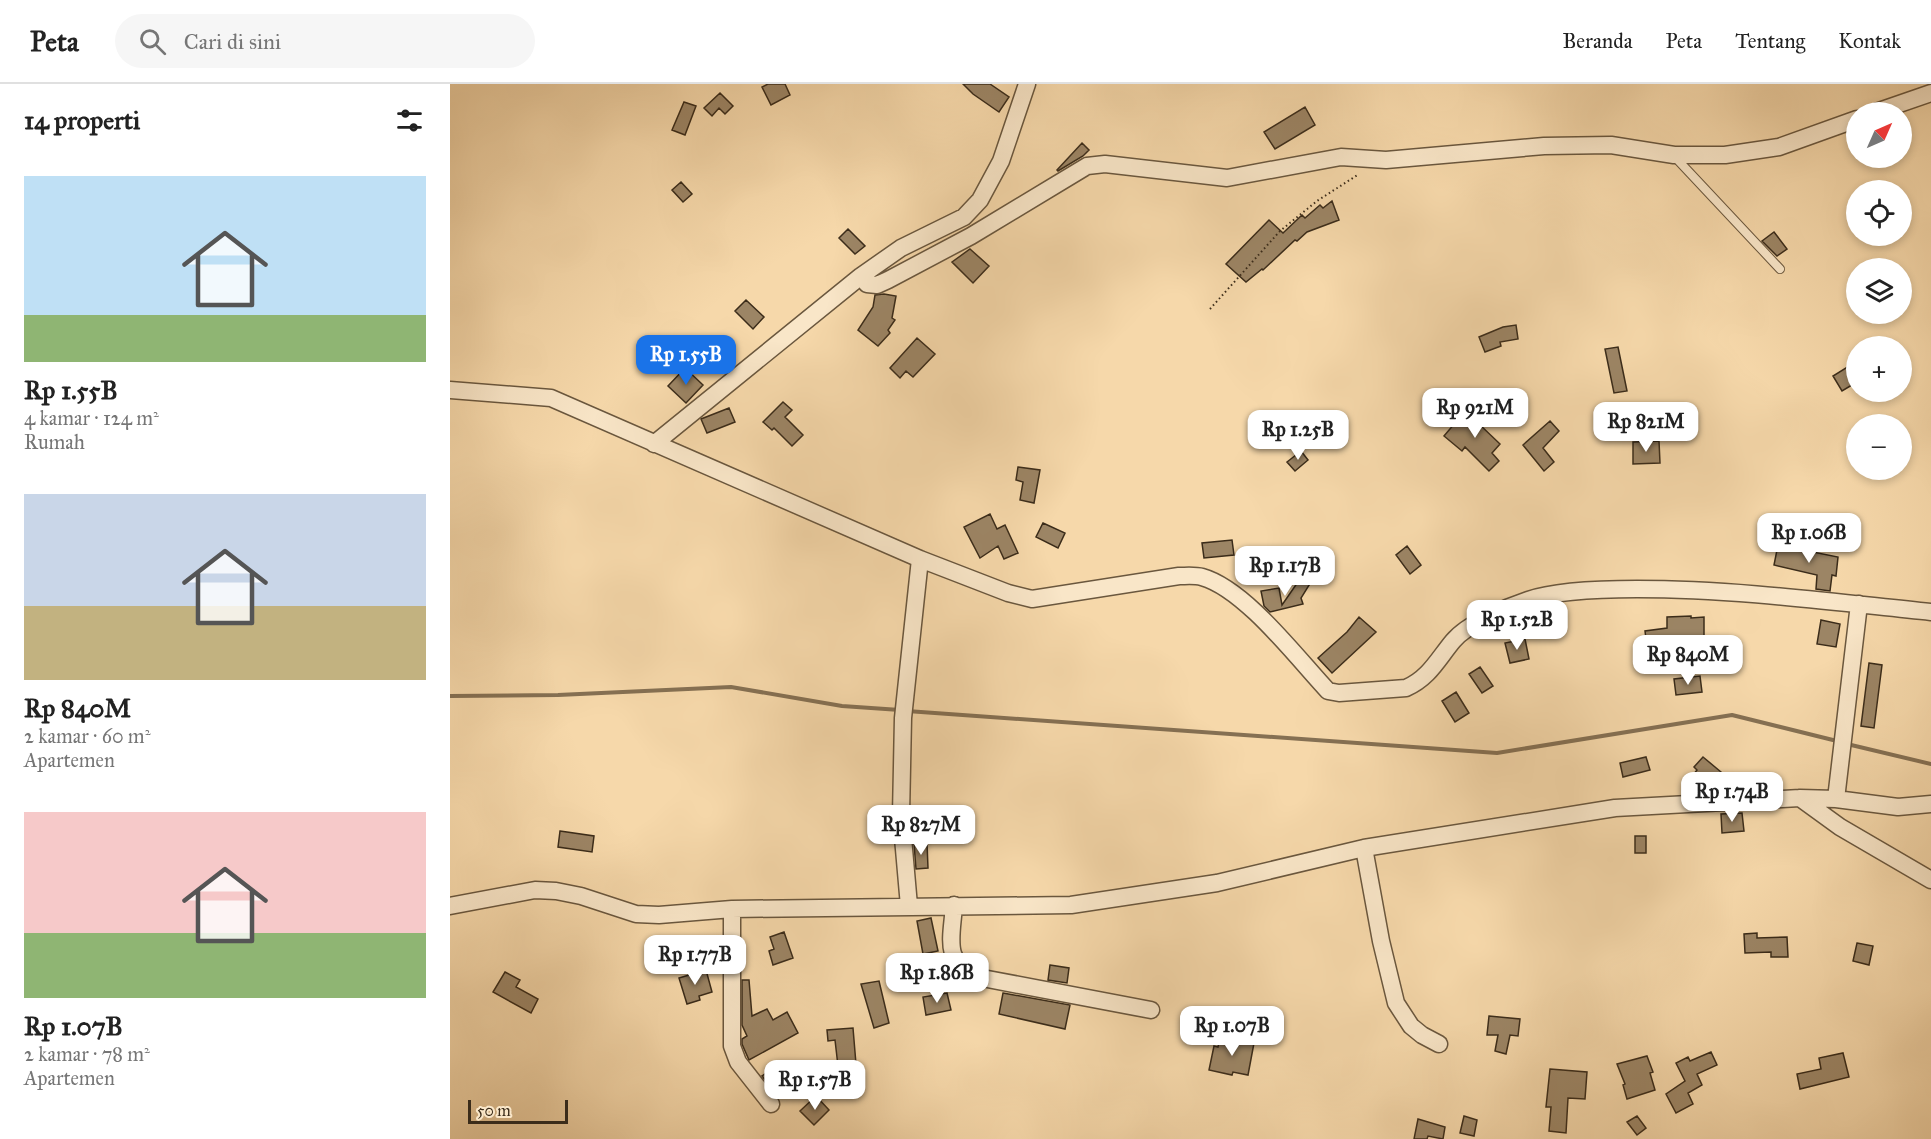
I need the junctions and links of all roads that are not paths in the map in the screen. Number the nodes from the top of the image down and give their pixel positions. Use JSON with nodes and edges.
{"nodes":[{"id":1,"x":1027,"y":84,"type":"edge"},
{"id":2,"x":1931,"y":93,"type":"edge"},
{"id":3,"x":1905,"y":102,"type":"edge"},
{"id":4,"x":1846,"y":123,"type":"edge"},
{"id":5,"x":1674,"y":155,"type":"junction"},
{"id":6,"x":1780,"y":268,"type":"dead end"},
{"id":7,"x":861,"y":276,"type":"junction"},
{"id":8,"x":450,"y":390,"type":"edge"},
{"id":9,"x":654,"y":444,"type":"junction"},
{"id":10,"x":920,"y":559,"type":"junction"},
{"id":11,"x":1859,"y":604,"type":"junction"},
{"id":12,"x":1931,"y":612,"type":"edge"},
{"id":13,"x":1800,"y":798,"type":"junction"},
{"id":14,"x":1836,"y":798,"type":"junction"},
{"id":15,"x":1931,"y":804,"type":"edge"},
{"id":16,"x":1364,"y":848,"type":"junction"},
{"id":17,"x":1931,"y":880,"type":"edge"},
{"id":18,"x":954,"y":905,"type":"junction"},
{"id":19,"x":450,"y":906,"type":"edge"},
{"id":20,"x":909,"y":906,"type":"junction"},
{"id":21,"x":732,"y":909,"type":"junction"},
{"id":22,"x":1151,"y":1010,"type":"dead end"},
{"id":23,"x":1439,"y":1044,"type":"dead end"},
{"id":24,"x":771,"y":1104,"type":"dead end"}],
"edges":[{"from":1,"to":7,"type":"street"},
{"from":2,"to":3,"type":"street"},
{"from":4,"to":5,"type":"street"},
{"from":5,"to":6,"type":"lane"},
{"from":5,"to":7,"type":"street"},
{"from":7,"to":9,"type":"street"},
{"from":8,"to":9,"type":"street"},
{"from":9,"to":10,"type":"street"},
{"from":10,"to":11,"type":"street"},
{"from":10,"to":20,"type":"street"},
{"from":11,"to":12,"type":"street"},
{"from":11,"to":14,"type":"street"},
{"from":13,"to":14,"type":"street"},
{"from":13,"to":16,"type":"street"},
{"from":13,"to":17,"type":"street"},
{"from":14,"to":15,"type":"street"},
{"from":16,"to":18,"type":"street"},
{"from":16,"to":23,"type":"street"},
{"from":18,"to":20,"type":"street"},
{"from":18,"to":22,"type":"street"},
{"from":19,"to":21,"type":"street"},
{"from":20,"to":21,"type":"street"},
{"from":21,"to":24,"type":"street"}]}
